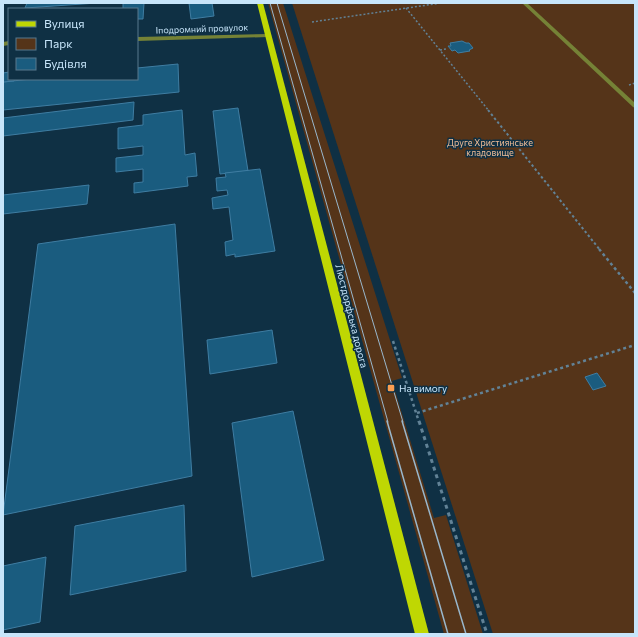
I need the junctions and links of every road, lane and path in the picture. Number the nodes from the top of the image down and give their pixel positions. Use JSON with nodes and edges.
{"nodes":[{"id":1,"x":260,"y":3,"type":"edge"},
{"id":2,"x":441,"y":3,"type":"edge"},
{"id":3,"x":524,"y":3,"type":"edge"},
{"id":4,"x":406,"y":8,"type":"junction"},
{"id":5,"x":312,"y":22,"type":"dead end"},
{"id":6,"x":268,"y":35,"type":"junction"},
{"id":7,"x":138,"y":39,"type":"edge"},
{"id":8,"x":446,"y":49,"type":"dead end"},
{"id":9,"x":440,"y":50,"type":"junction"},
{"id":10,"x":635,"y":106,"type":"edge"},
{"id":11,"x":635,"y":293,"type":"edge"},
{"id":12,"x":393,"y":341,"type":"dead end"},
{"id":13,"x":635,"y":345,"type":"edge"},
{"id":14,"x":417,"y":413,"type":"junction"},
{"id":15,"x":422,"y":634,"type":"edge"},
{"id":16,"x":487,"y":634,"type":"edge"}],
"edges":[{"from":1,"to":6,"type":"main road","name":"Люстдорфська дорога"},
{"from":2,"to":4,"type":"path"},
{"from":3,"to":10,"type":"street"},
{"from":4,"to":5,"type":"path"},
{"from":4,"to":9,"type":"path"},
{"from":6,"to":7,"type":"street","name":"Іподромний провулок"},
{"from":6,"to":15,"type":"main road","name":"Люстдорфська дорога"},
{"from":8,"to":9,"type":"path"},
{"from":9,"to":11,"type":"path"},
{"from":12,"to":14,"type":"path"},
{"from":13,"to":14,"type":"path"},
{"from":14,"to":16,"type":"path"}]}
